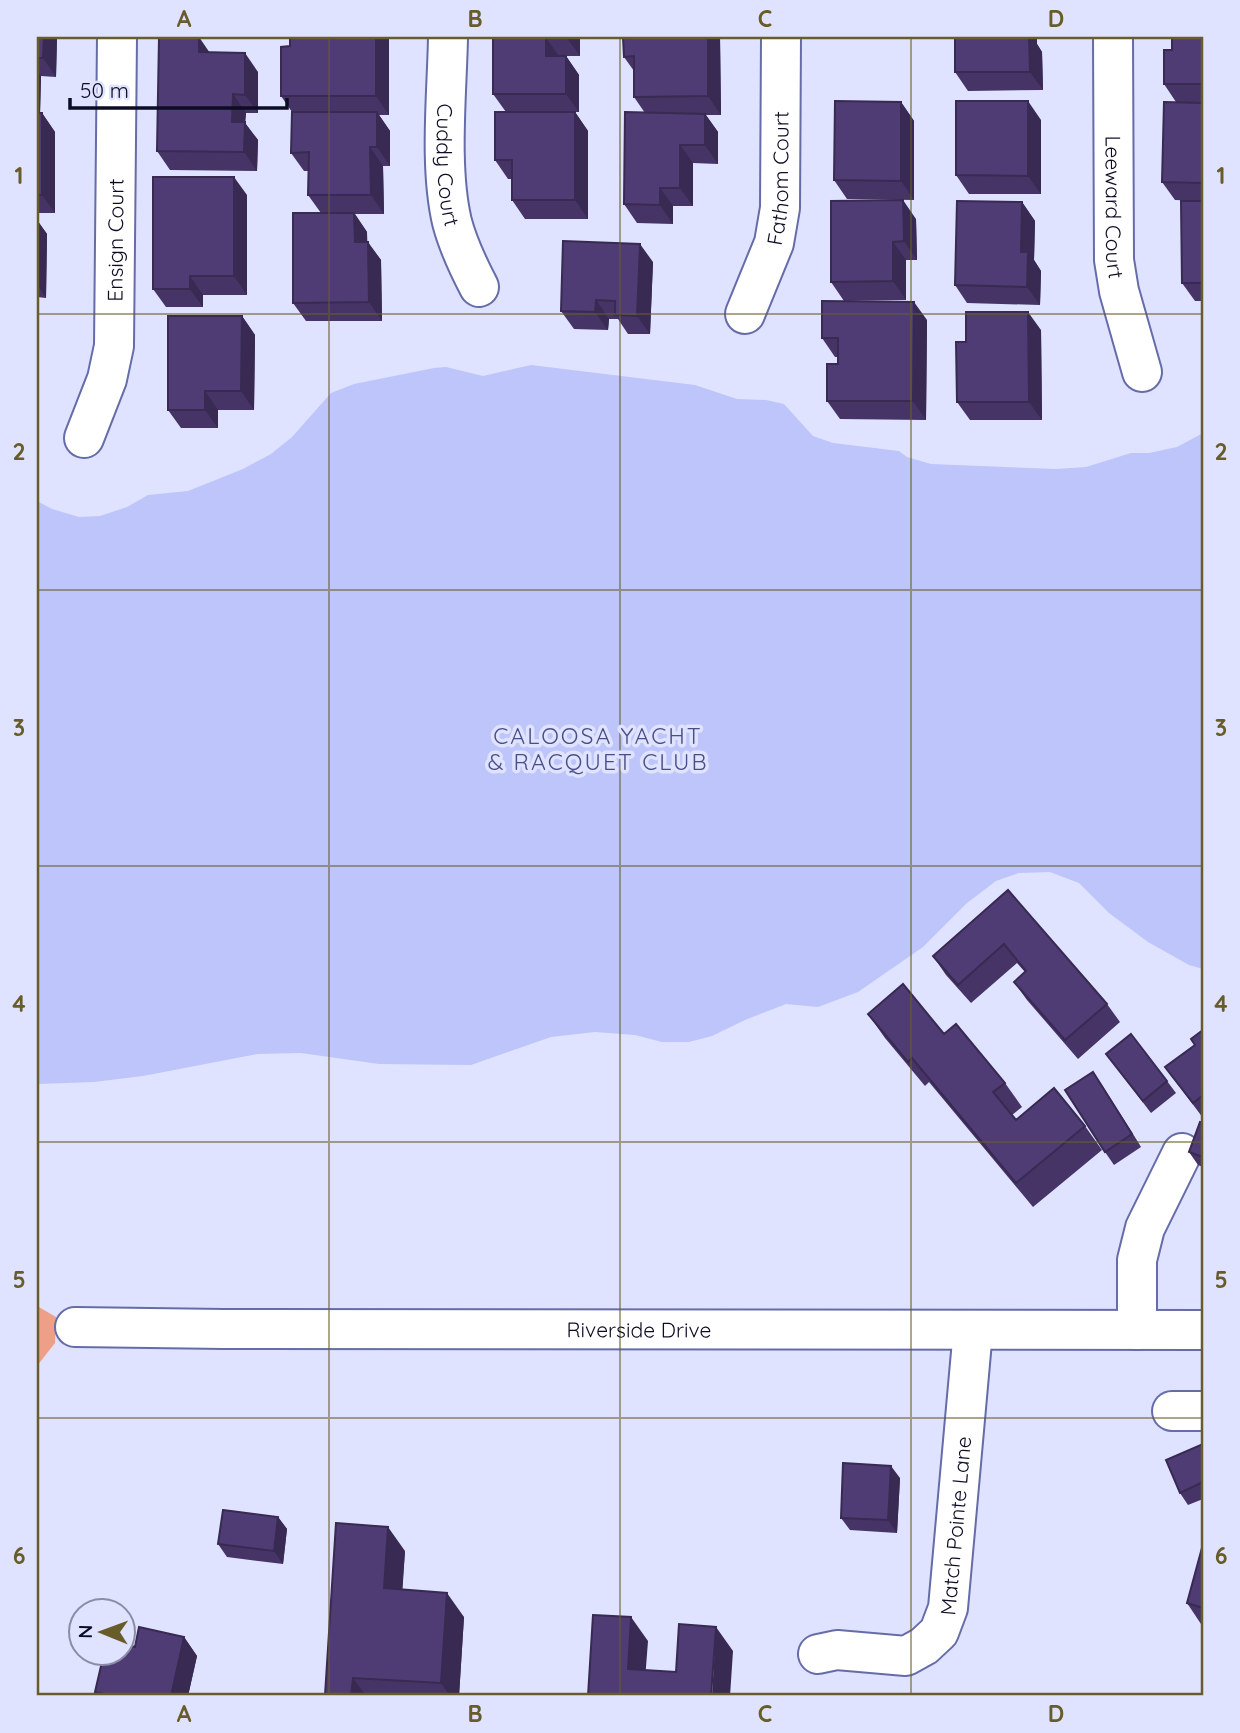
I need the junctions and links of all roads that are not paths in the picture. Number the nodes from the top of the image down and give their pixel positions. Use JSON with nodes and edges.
{"nodes":[{"id":1,"x":117,"y":37,"type":"edge"},
{"id":2,"x":448,"y":37,"type":"edge"},
{"id":3,"x":781,"y":37,"type":"edge"},
{"id":4,"x":1113,"y":37,"type":"edge"},
{"id":5,"x":479,"y":287,"type":"dead end"},
{"id":6,"x":745,"y":314,"type":"dead end"},
{"id":7,"x":1142,"y":372,"type":"dead end"},
{"id":8,"x":84,"y":438,"type":"dead end"},
{"id":9,"x":1182,"y":1153,"type":"dead end"},
{"id":10,"x":75,"y":1327,"type":"dead end"},
{"id":11,"x":973,"y":1330,"type":"junction"},
{"id":12,"x":1137,"y":1330,"type":"junction"},
{"id":13,"x":1203,"y":1330,"type":"edge"},
{"id":14,"x":818,"y":1654,"type":"dead end"}],
"edges":[{"from":1,"to":8,"type":"street","name":"Ensign Court"},
{"from":2,"to":5,"type":"street","name":"Cuddy Court"},
{"from":3,"to":6,"type":"street","name":"Fathom Court"},
{"from":4,"to":7,"type":"street","name":"Leeward Court"},
{"from":9,"to":12,"type":"street"},
{"from":10,"to":11,"type":"street","name":"Riverside Drive"},
{"from":11,"to":12,"type":"street","name":"Riverside Drive"},
{"from":11,"to":14,"type":"street","name":"Match Pointe Lane"},
{"from":12,"to":13,"type":"street","name":"Riverside Drive"}]}
